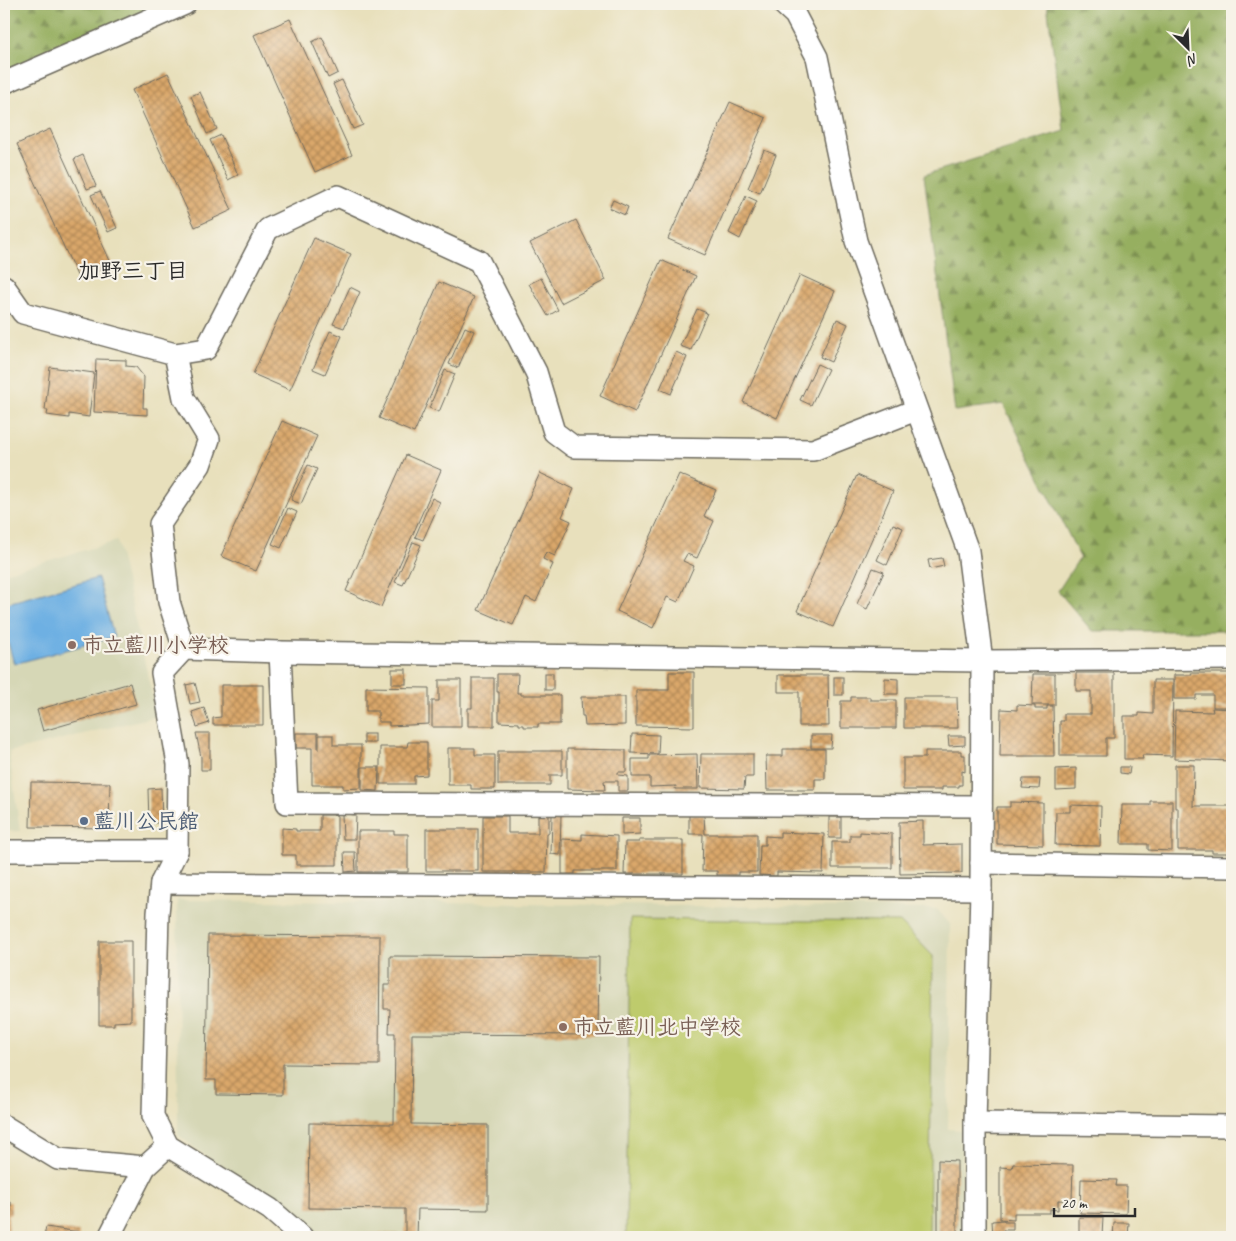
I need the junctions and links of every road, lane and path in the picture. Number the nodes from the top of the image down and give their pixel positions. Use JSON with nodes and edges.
{"nodes":[{"id":1,"x":185,"y":4,"type":"edge"},
{"id":2,"x":783,"y":4,"type":"edge"},
{"id":3,"x":4,"y":83,"type":"edge"},
{"id":4,"x":4,"y":286,"type":"edge"},
{"id":5,"x":175,"y":354,"type":"junction"},
{"id":6,"x":916,"y":410,"type":"junction"},
{"id":7,"x":184,"y":649,"type":"junction"},
{"id":8,"x":280,"y":652,"type":"junction"},
{"id":9,"x":1232,"y":659,"type":"edge"},
{"id":10,"x":982,"y":661,"type":"junction"},
{"id":11,"x":981,"y":806,"type":"junction"},
{"id":12,"x":4,"y":851,"type":"edge"},
{"id":13,"x":178,"y":851,"type":"junction"},
{"id":14,"x":981,"y":863,"type":"junction"},
{"id":15,"x":1232,"y":867,"type":"edge"},
{"id":16,"x":162,"y":883,"type":"junction"},
{"id":17,"x":981,"y":889,"type":"junction"},
{"id":18,"x":975,"y":1123,"type":"junction"},
{"id":19,"x":4,"y":1126,"type":"edge"},
{"id":20,"x":1232,"y":1126,"type":"edge"},
{"id":21,"x":168,"y":1146,"type":"junction"},
{"id":22,"x":145,"y":1167,"type":"junction"},
{"id":23,"x":109,"y":1237,"type":"edge"},
{"id":24,"x":302,"y":1237,"type":"edge"},
{"id":25,"x":975,"y":1237,"type":"edge"}],
"edges":[{"from":1,"to":3,"type":"street"},
{"from":2,"to":6,"type":"street"},
{"from":4,"to":5,"type":"street"},
{"from":5,"to":6,"type":"street"},
{"from":5,"to":7,"type":"street"},
{"from":6,"to":10,"type":"street"},
{"from":7,"to":8,"type":"street"},
{"from":7,"to":13,"type":"street"},
{"from":8,"to":10,"type":"street"},
{"from":8,"to":11,"type":"street"},
{"from":9,"to":10,"type":"street"},
{"from":10,"to":11,"type":"street"},
{"from":11,"to":14,"type":"street"},
{"from":12,"to":13,"type":"street"},
{"from":13,"to":16,"type":"street"},
{"from":14,"to":15,"type":"street"},
{"from":14,"to":17,"type":"street"},
{"from":16,"to":17,"type":"street"},
{"from":16,"to":21,"type":"street"},
{"from":17,"to":18,"type":"street"},
{"from":18,"to":20,"type":"street"},
{"from":18,"to":25,"type":"street"},
{"from":19,"to":22,"type":"street"},
{"from":21,"to":22,"type":"street"},
{"from":21,"to":24,"type":"street"},
{"from":22,"to":23,"type":"street"}]}
